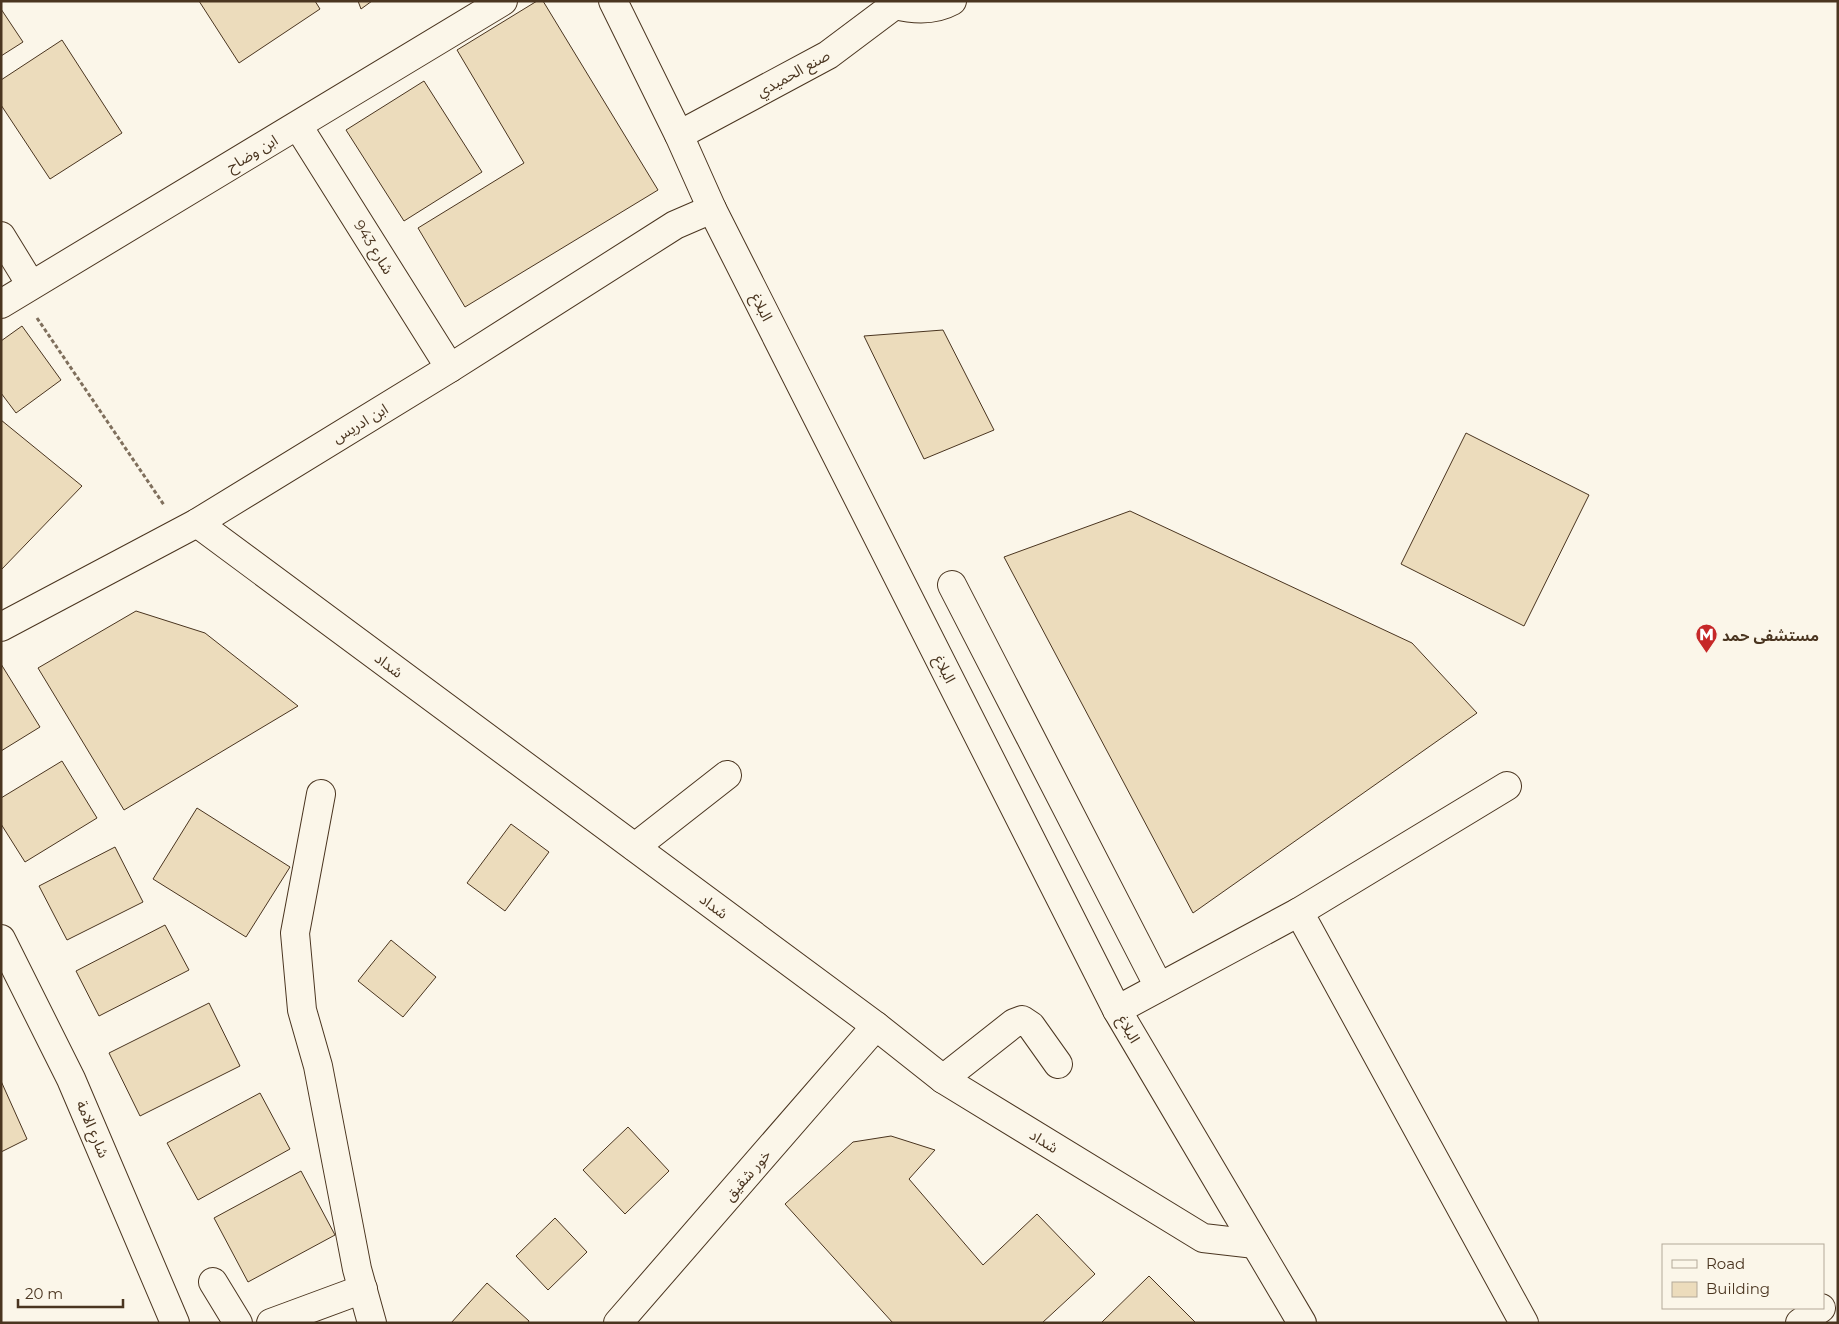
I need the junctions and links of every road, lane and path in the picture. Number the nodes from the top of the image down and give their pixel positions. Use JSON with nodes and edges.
{"nodes":[{"id":1,"x":504,"y":1,"type":"edge"},
{"id":2,"x":612,"y":1,"type":"edge"},
{"id":3,"x":952,"y":1,"type":"edge"},
{"id":4,"x":898,"y":3,"type":"edge"},
{"id":5,"x":298,"y":126,"type":"junction"},
{"id":6,"x":679,"y":135,"type":"junction"},
{"id":7,"x":712,"y":209,"type":"junction"},
{"id":8,"x":1,"y":236,"type":"edge"},
{"id":9,"x":17,"y":294,"type":"edge"},
{"id":10,"x":450,"y":368,"type":"junction"},
{"id":11,"x":190,"y":527,"type":"junction"},
{"id":12,"x":952,"y":585,"type":"dead end"},
{"id":13,"x":1,"y":627,"type":"edge"},
{"id":14,"x":727,"y":776,"type":"dead end"},
{"id":15,"x":1507,"y":786,"type":"dead end"},
{"id":16,"x":321,"y":794,"type":"dead end"},
{"id":17,"x":634,"y":847,"type":"junction"},
{"id":18,"x":1299,"y":912,"type":"junction"},
{"id":19,"x":1,"y":939,"type":"edge"},
{"id":20,"x":1159,"y":987,"type":"junction"},
{"id":21,"x":1117,"y":1010,"type":"junction"},
{"id":22,"x":876,"y":1026,"type":"junction"},
{"id":23,"x":1058,"y":1064,"type":"dead end"},
{"id":24,"x":943,"y":1079,"type":"junction"},
{"id":25,"x":1255,"y":1244,"type":"junction"},
{"id":26,"x":213,"y":1282,"type":"dead end"},
{"id":27,"x":363,"y":1289,"type":"junction"},
{"id":28,"x":1838,"y":1296,"type":"edge"},
{"id":29,"x":1824,"y":1306,"type":"edge"},
{"id":30,"x":1819,"y":1309,"type":"edge"},
{"id":31,"x":175,"y":1323,"type":"edge"},
{"id":32,"x":238,"y":1323,"type":"edge"},
{"id":33,"x":271,"y":1323,"type":"edge"},
{"id":34,"x":372,"y":1323,"type":"edge"},
{"id":35,"x":618,"y":1323,"type":"edge"},
{"id":36,"x":1302,"y":1323,"type":"edge"},
{"id":37,"x":1524,"y":1323,"type":"edge"},
{"id":38,"x":1800,"y":1323,"type":"edge"}],
"edges":[{"from":1,"to":5,"type":"street","name":"ابن وضاح"},
{"from":2,"to":6,"type":"street","name":"البلاغ"},
{"from":3,"to":4,"type":"street"},
{"from":4,"to":6,"type":"street","name":"صنع الحميدي"},
{"from":5,"to":9,"type":"street","name":"ابن وضاح"},
{"from":5,"to":10,"type":"street","name":"شارع 943"},
{"from":6,"to":7,"type":"street","name":"البلاغ"},
{"from":7,"to":10,"type":"street","name":"ابن ادريس"},
{"from":7,"to":21,"type":"street","name":"البلاغ"},
{"from":8,"to":9,"type":"street"},
{"from":9,"to":11,"type":"path"},
{"from":10,"to":11,"type":"street","name":"ابن ادريس"},
{"from":11,"to":13,"type":"street","name":"ابن ادريس"},
{"from":11,"to":17,"type":"street","name":"شداد"},
{"from":12,"to":20,"type":"street"},
{"from":14,"to":17,"type":"street"},
{"from":15,"to":18,"type":"street"},
{"from":16,"to":27,"type":"street"},
{"from":17,"to":22,"type":"street","name":"شداد"},
{"from":18,"to":20,"type":"street"},
{"from":18,"to":37,"type":"street"},
{"from":19,"to":31,"type":"street","name":"شارع الامة"},
{"from":20,"to":21,"type":"street"},
{"from":21,"to":25,"type":"street","name":"البلاغ"},
{"from":22,"to":24,"type":"street","name":"شداد"},
{"from":22,"to":35,"type":"street","name":"خور شقيق"},
{"from":23,"to":24,"type":"street"},
{"from":24,"to":25,"type":"street","name":"شداد"},
{"from":25,"to":36,"type":"street","name":"البلاغ"},
{"from":26,"to":32,"type":"street"},
{"from":27,"to":33,"type":"street"},
{"from":27,"to":34,"type":"street"},
{"from":28,"to":29,"type":"street"},
{"from":30,"to":38,"type":"street"}]}
